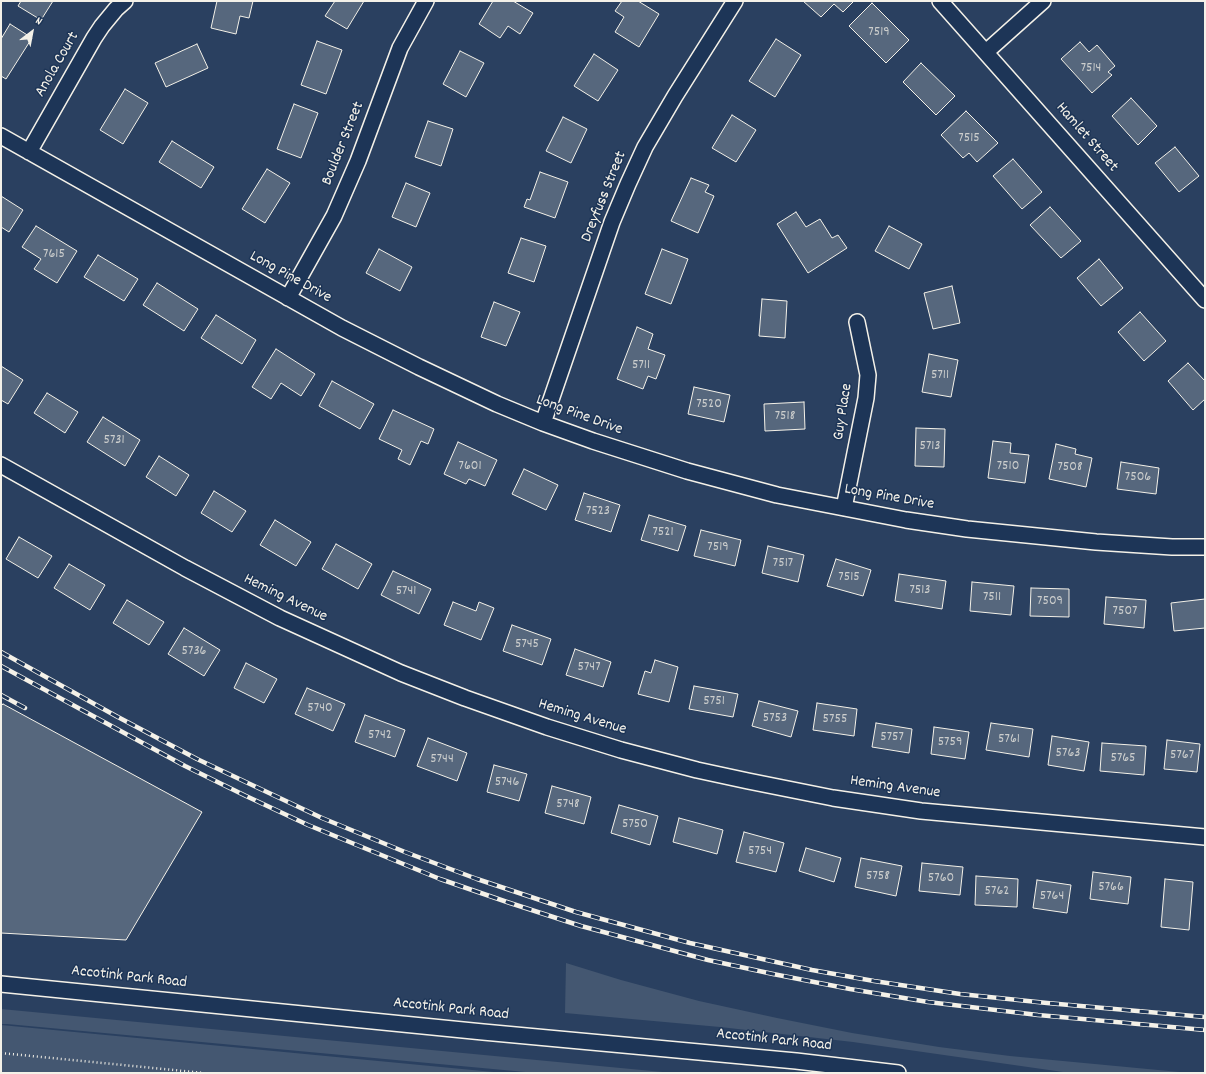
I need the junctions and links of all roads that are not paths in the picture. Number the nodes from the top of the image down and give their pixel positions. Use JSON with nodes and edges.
{"nodes":[{"id":1,"x":125,"y":1,"type":"edge"},
{"id":2,"x":426,"y":1,"type":"edge"},
{"id":3,"x":735,"y":1,"type":"edge"},
{"id":4,"x":940,"y":1,"type":"edge"},
{"id":5,"x":1043,"y":1,"type":"edge"},
{"id":6,"x":986,"y":52,"type":"junction"},
{"id":7,"x":1,"y":136,"type":"edge"},
{"id":8,"x":29,"y":152,"type":"junction"},
{"id":9,"x":288,"y":298,"type":"junction"},
{"id":10,"x":1205,"y":300,"type":"edge"},
{"id":11,"x":857,"y":322,"type":"dead end"},
{"id":12,"x":544,"y":423,"type":"junction"},
{"id":13,"x":1,"y":465,"type":"edge"},
{"id":14,"x":844,"y":508,"type":"junction"},
{"id":15,"x":1205,"y":547,"type":"edge"},
{"id":16,"x":1205,"y":837,"type":"edge"},
{"id":17,"x":1,"y":984,"type":"edge"},
{"id":18,"x":898,"y":1073,"type":"edge"}],
"edges":[{"from":1,"to":8,"type":"street","name":"Anola Court"},
{"from":2,"to":9,"type":"street","name":"Boulder Street"},
{"from":3,"to":12,"type":"street","name":"Dreyfuss Street"},
{"from":4,"to":6,"type":"street","name":"Hamlet Street"},
{"from":5,"to":6,"type":"street"},
{"from":6,"to":10,"type":"street","name":"Hamlet Street"},
{"from":7,"to":8,"type":"street","name":"Long Pine Drive"},
{"from":8,"to":9,"type":"street","name":"Long Pine Drive"},
{"from":9,"to":12,"type":"street","name":"Long Pine Drive"},
{"from":11,"to":14,"type":"street","name":"Guy Place"},
{"from":12,"to":14,"type":"street","name":"Long Pine Drive"},
{"from":13,"to":16,"type":"street","name":"Heming Avenue"},
{"from":14,"to":15,"type":"street","name":"Long Pine Drive"},
{"from":17,"to":18,"type":"street","name":"Accotink Park Road"}]}
